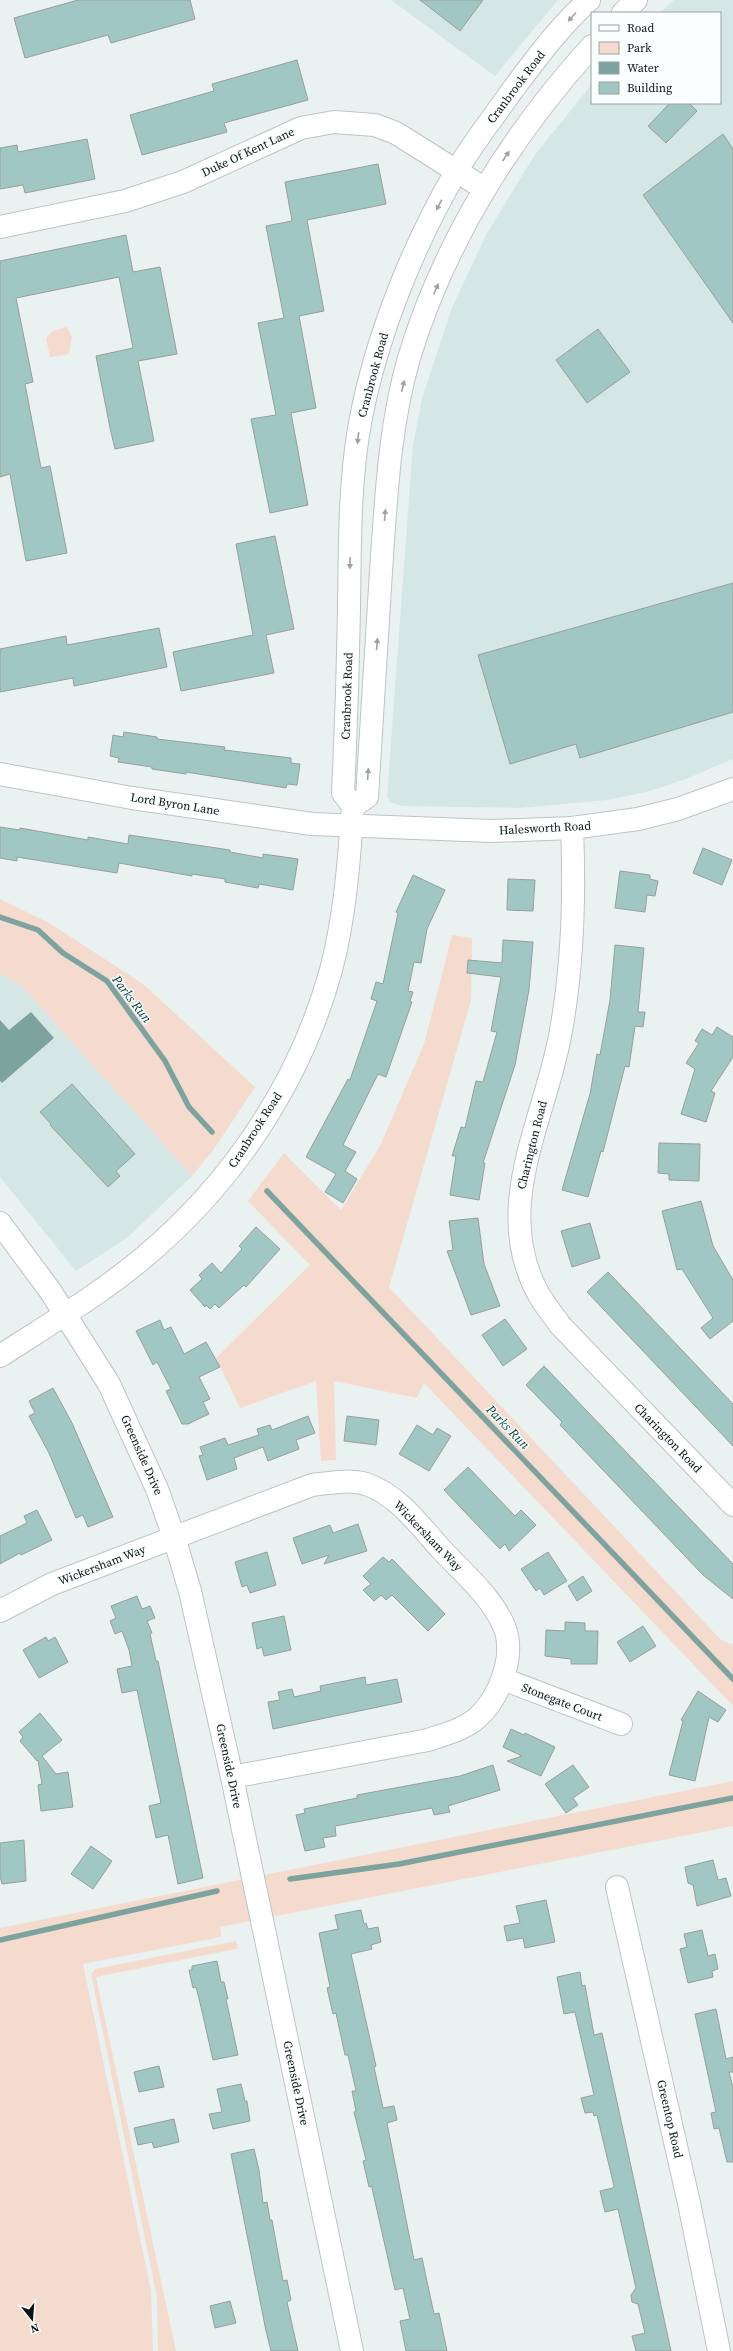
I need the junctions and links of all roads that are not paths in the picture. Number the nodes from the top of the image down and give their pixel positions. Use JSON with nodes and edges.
{"nodes":[{"id":1,"x":589,"y":0,"type":"edge"},
{"id":2,"x":636,"y":0,"type":"edge"},
{"id":3,"x":624,"y":12,"type":"edge"},
{"id":4,"x":591,"y":47,"type":"edge"},
{"id":5,"x":457,"y":170,"type":"junction"},
{"id":6,"x":485,"y":189,"type":"junction"},
{"id":7,"x":0,"y":227,"type":"edge"},
{"id":8,"x":0,"y":774,"type":"edge"},
{"id":9,"x":733,"y":789,"type":"edge"},
{"id":10,"x":353,"y":816,"type":"junction"},
{"id":11,"x":572,"y":828,"type":"junction"},
{"id":12,"x":0,"y":1223,"type":"edge"},
{"id":13,"x":66,"y":1314,"type":"junction"},
{"id":14,"x":0,"y":1356,"type":"edge"},
{"id":15,"x":733,"y":1505,"type":"edge"},
{"id":16,"x":174,"y":1537,"type":"junction"},
{"id":17,"x":0,"y":1612,"type":"edge"},
{"id":18,"x":503,"y":1679,"type":"junction"},
{"id":19,"x":621,"y":1724,"type":"dead end"},
{"id":20,"x":232,"y":1777,"type":"junction"},
{"id":21,"x":617,"y":1887,"type":"dead end"},
{"id":22,"x":352,"y":2351,"type":"edge"},
{"id":23,"x":719,"y":2351,"type":"edge"}],
"edges":[{"from":1,"to":5,"type":"street","name":"Cranbrook Road","one_way":true},
{"from":2,"to":3,"type":"street"},
{"from":6,"to":4,"type":"street","name":"Cranbrook Road","one_way":true},
{"from":5,"to":6,"type":"street","name":"Duke Of Kent Lane"},
{"from":5,"to":7,"type":"street","name":"Duke Of Kent Lane"},
{"from":5,"to":10,"type":"street","name":"Cranbrook Road","one_way":true},
{"from":10,"to":6,"type":"street","name":"Cranbrook Road","one_way":true},
{"from":8,"to":10,"type":"street","name":"Lord Byron Lane"},
{"from":9,"to":11,"type":"street","name":"Halesworth Road"},
{"from":10,"to":11,"type":"street","name":"Halesworth Road"},
{"from":10,"to":13,"type":"street","name":"Cranbrook Road"},
{"from":11,"to":15,"type":"street","name":"Charington Road"},
{"from":12,"to":13,"type":"street","name":"Greenside Drive"},
{"from":13,"to":14,"type":"street","name":"Cranbrook Road"},
{"from":13,"to":16,"type":"street","name":"Greenside Drive"},
{"from":16,"to":17,"type":"street","name":"Wickersham Way"},
{"from":16,"to":18,"type":"street","name":"Wickersham Way"},
{"from":16,"to":20,"type":"street","name":"Greenside Drive"},
{"from":18,"to":19,"type":"street","name":"Stonegate Court"},
{"from":18,"to":20,"type":"street","name":"Wickersham Way"},
{"from":20,"to":22,"type":"street","name":"Greenside Drive"},
{"from":21,"to":23,"type":"street","name":"Greentop Road"}]}
